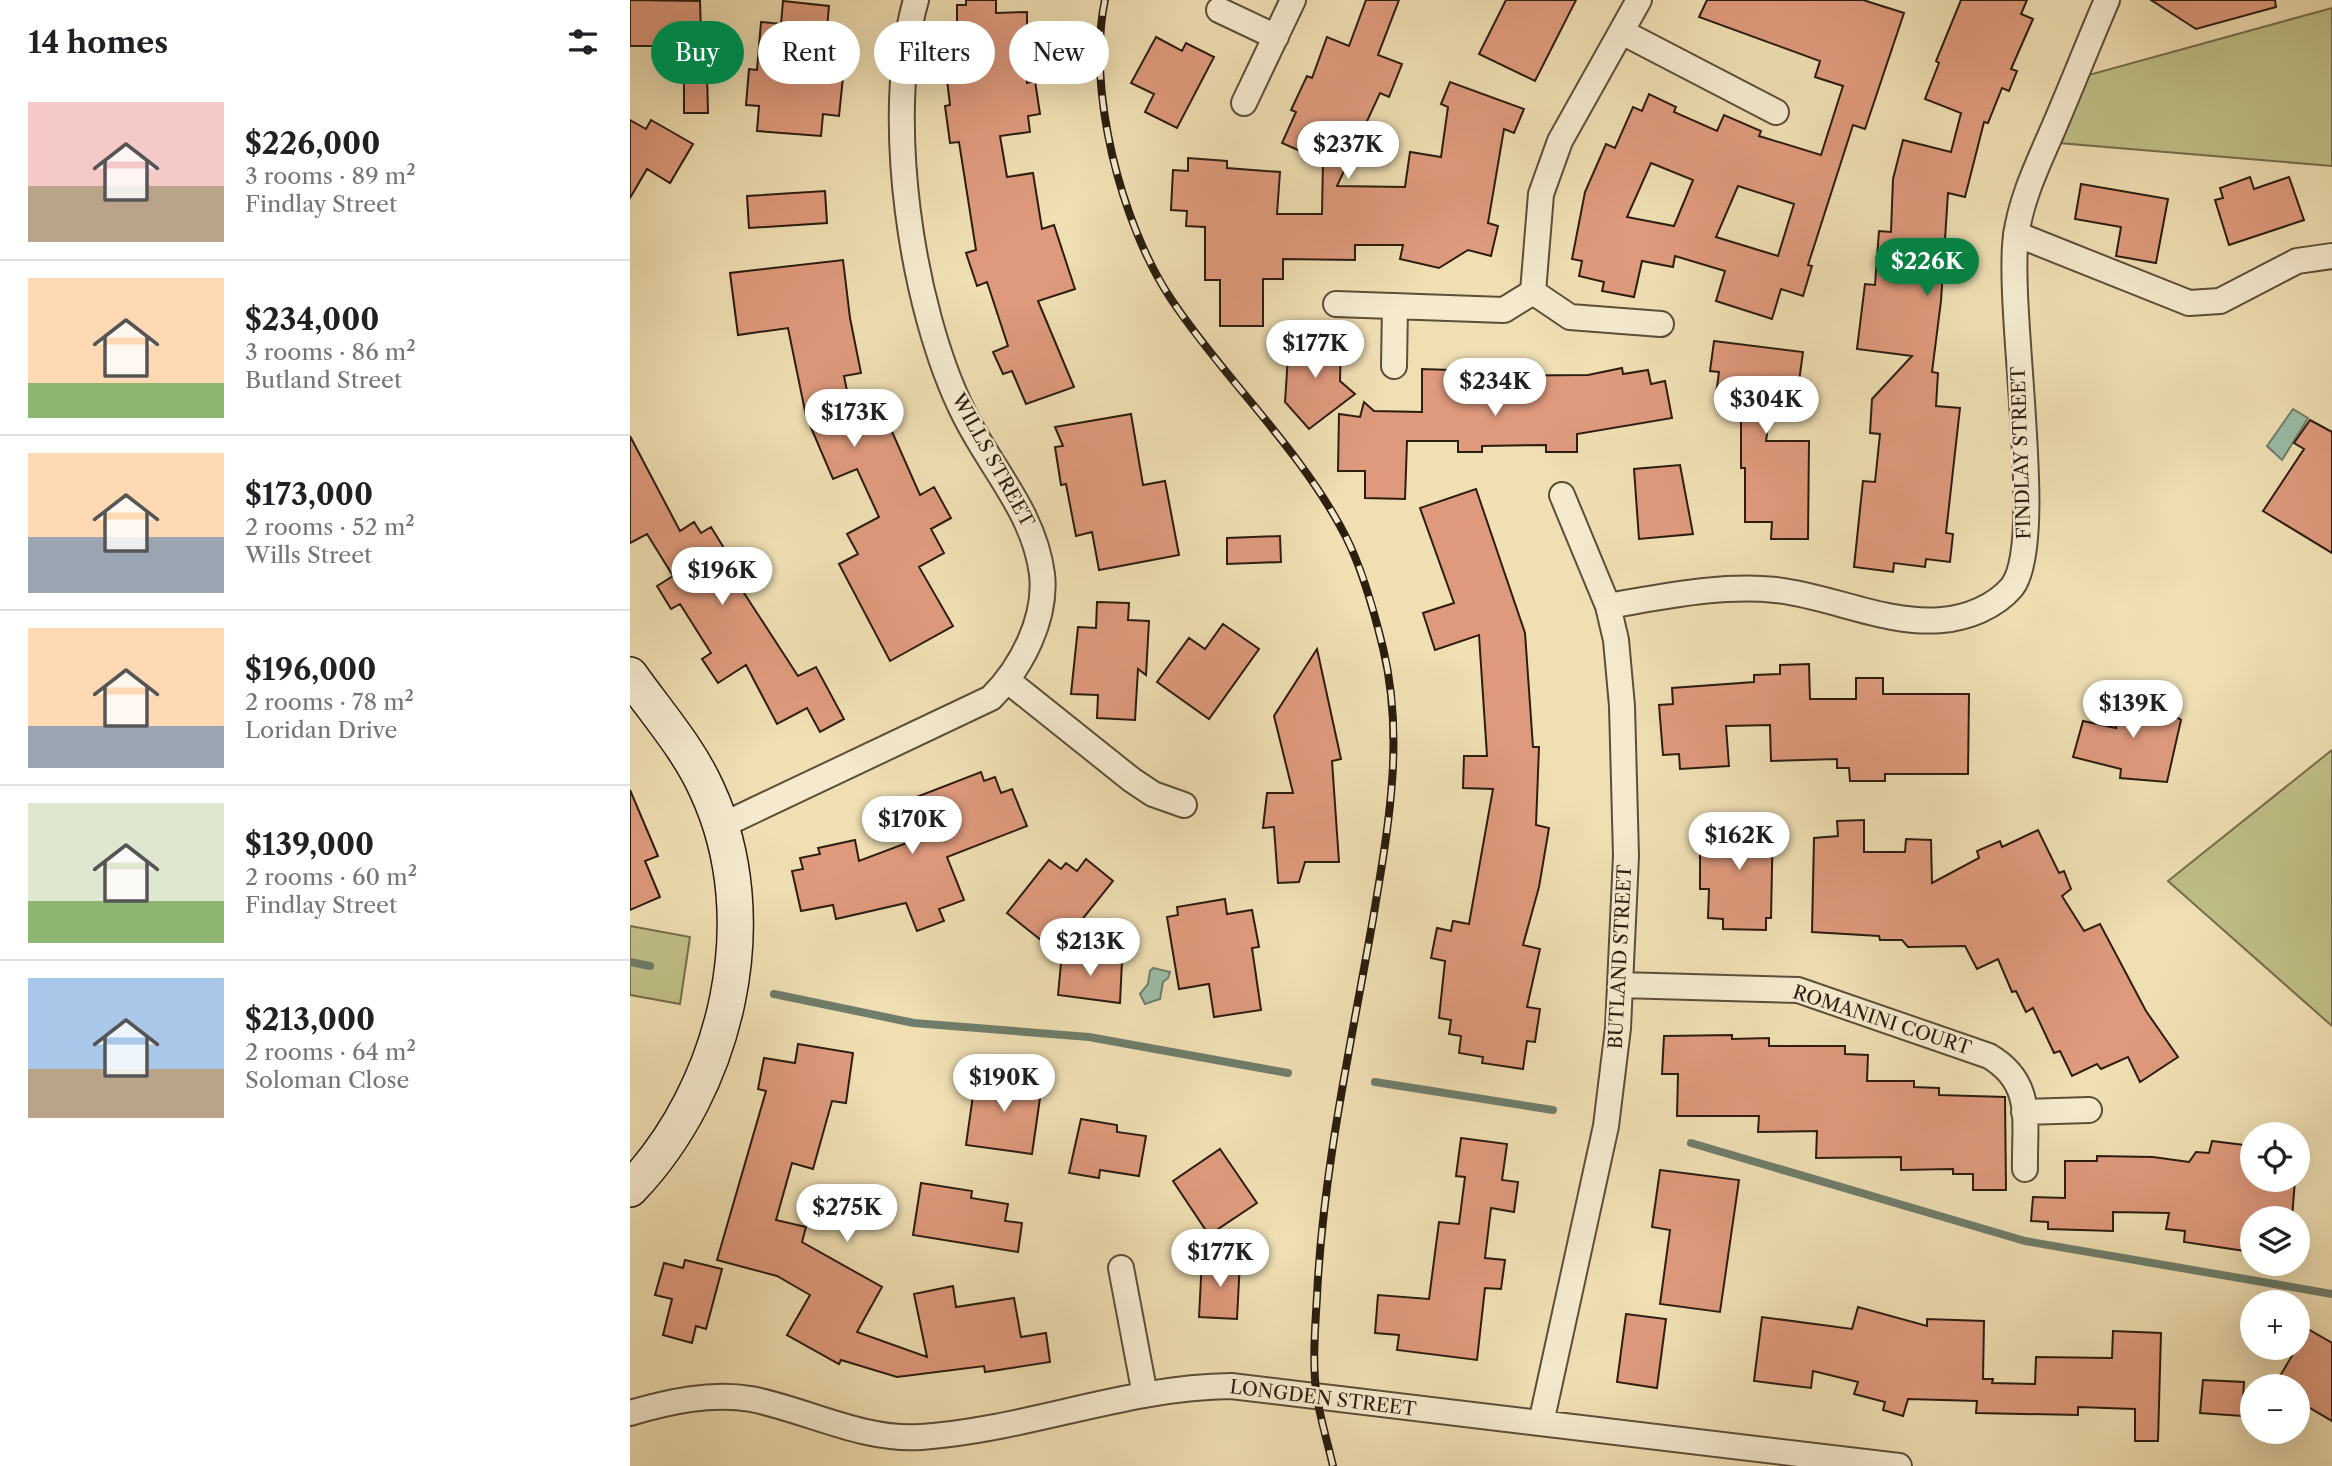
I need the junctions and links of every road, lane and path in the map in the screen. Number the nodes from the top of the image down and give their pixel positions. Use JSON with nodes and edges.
{"nodes":[{"id":1,"x":916,"y":0,"type":"edge"},
{"id":2,"x":1293,"y":0,"type":"edge"},
{"id":3,"x":1639,"y":0,"type":"edge"},
{"id":4,"x":2107,"y":0,"type":"edge"},
{"id":5,"x":1219,"y":10,"type":"dead end"},
{"id":6,"x":1622,"y":32,"type":"junction"},
{"id":7,"x":1276,"y":37,"type":"junction"},
{"id":8,"x":1244,"y":103,"type":"dead end"},
{"id":9,"x":1776,"y":111,"type":"dead end"},
{"id":10,"x":2016,"y":234,"type":"junction"},
{"id":11,"x":2332,"y":256,"type":"edge"},
{"id":12,"x":1533,"y":292,"type":"junction"},
{"id":13,"x":1336,"y":304,"type":"dead end"},
{"id":14,"x":1395,"y":306,"type":"junction"},
{"id":15,"x":1661,"y":324,"type":"dead end"},
{"id":16,"x":1394,"y":366,"type":"dead end"},
{"id":17,"x":1562,"y":495,"type":"dead end"},
{"id":18,"x":1608,"y":606,"type":"junction"},
{"id":19,"x":630,"y":675,"type":"edge"},
{"id":20,"x":1008,"y":681,"type":"junction"},
{"id":21,"x":1184,"y":805,"type":"dead end"},
{"id":22,"x":721,"y":826,"type":"junction"},
{"id":23,"x":1620,"y":985,"type":"junction"},
{"id":24,"x":2089,"y":1110,"type":"dead end"},
{"id":25,"x":2024,"y":1112,"type":"junction"},
{"id":26,"x":2025,"y":1169,"type":"dead end"},
{"id":27,"x":630,"y":1189,"type":"edge"},
{"id":28,"x":1121,"y":1268,"type":"dead end"},
{"id":29,"x":1145,"y":1395,"type":"junction"},
{"id":30,"x":630,"y":1413,"type":"edge"},
{"id":31,"x":1541,"y":1423,"type":"junction"},
{"id":32,"x":1717,"y":1455,"type":"edge"},
{"id":33,"x":1899,"y":1466,"type":"edge"}],
"edges":[{"from":1,"to":20,"type":"street","name":"WILLS STREET"},
{"from":2,"to":7,"type":"street"},
{"from":3,"to":6,"type":"street"},
{"from":4,"to":10,"type":"street","name":"FINDLAY STREET"},
{"from":5,"to":7,"type":"street"},
{"from":6,"to":9,"type":"street"},
{"from":6,"to":12,"type":"street"},
{"from":7,"to":8,"type":"street"},
{"from":10,"to":11,"type":"street"},
{"from":10,"to":18,"type":"street","name":"FINDLAY STREET"},
{"from":12,"to":14,"type":"street"},
{"from":12,"to":15,"type":"street"},
{"from":13,"to":14,"type":"street"},
{"from":14,"to":16,"type":"street"},
{"from":17,"to":18,"type":"street","name":"BUTLAND STREET"},
{"from":18,"to":23,"type":"street","name":"BUTLAND STREET"},
{"from":19,"to":22,"type":"street"},
{"from":20,"to":21,"type":"street"},
{"from":20,"to":22,"type":"street","name":"WILLS STREET"},
{"from":22,"to":27,"type":"street"},
{"from":23,"to":25,"type":"street","name":"ROMANINI COURT"},
{"from":23,"to":31,"type":"street","name":"BUTLAND STREET"},
{"from":24,"to":25,"type":"street"},
{"from":25,"to":26,"type":"street","name":"ROMANINI COURT"},
{"from":28,"to":29,"type":"street"},
{"from":29,"to":30,"type":"street","name":"LONGDEN STREET"},
{"from":29,"to":31,"type":"street","name":"LONGDEN STREET"},
{"from":31,"to":32,"type":"street","name":"LONGDEN STREET"},
{"from":32,"to":33,"type":"street","name":"LONGDEN STREET"}]}
